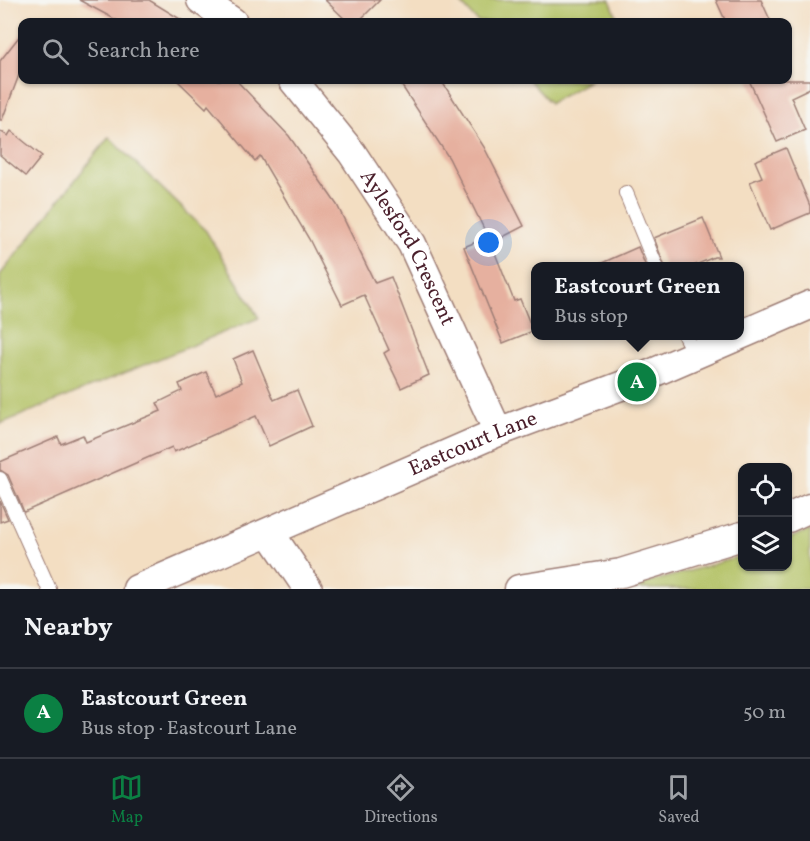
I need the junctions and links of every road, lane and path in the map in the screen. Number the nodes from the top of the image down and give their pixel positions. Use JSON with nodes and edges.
{"nodes":[{"id":1,"x":201,"y":0,"type":"edge"},
{"id":2,"x":227,"y":18,"type":"edge"},
{"id":3,"x":295,"y":84,"type":"edge"},
{"id":4,"x":626,"y":193,"type":"dead end"},
{"id":5,"x":654,"y":262,"type":"edge"},
{"id":6,"x":808,"y":312,"type":"edge"},
{"id":7,"x":744,"y":330,"type":"edge"},
{"id":8,"x":708,"y":340,"type":"edge"},
{"id":9,"x":690,"y":345,"type":"edge"},
{"id":10,"x":498,"y":432,"type":"junction"},
{"id":11,"x":0,"y":479,"type":"edge"},
{"id":12,"x":810,"y":508,"type":"edge"},
{"id":13,"x":790,"y":517,"type":"edge"},
{"id":14,"x":270,"y":533,"type":"junction"},
{"id":15,"x":738,"y":537,"type":"edge"},
{"id":16,"x":49,"y":589,"type":"edge"},
{"id":17,"x":137,"y":589,"type":"edge"},
{"id":18,"x":308,"y":589,"type":"edge"},
{"id":19,"x":519,"y":589,"type":"edge"}],
"edges":[{"from":1,"to":2,"type":"street"},
{"from":3,"to":10,"type":"street","name":"Aylesford Crescent"},
{"from":4,"to":5,"type":"lane"},
{"from":6,"to":7,"type":"street","name":"Eastcourt Lane"},
{"from":8,"to":9,"type":"street","name":"Eastcourt Lane"},
{"from":9,"to":10,"type":"street","name":"Eastcourt Lane"},
{"from":10,"to":14,"type":"street","name":"Eastcourt Lane"},
{"from":11,"to":16,"type":"lane"},
{"from":12,"to":13,"type":"street"},
{"from":14,"to":17,"type":"street","name":"Eastcourt Lane"},
{"from":14,"to":18,"type":"street"},
{"from":15,"to":19,"type":"street"}]}
